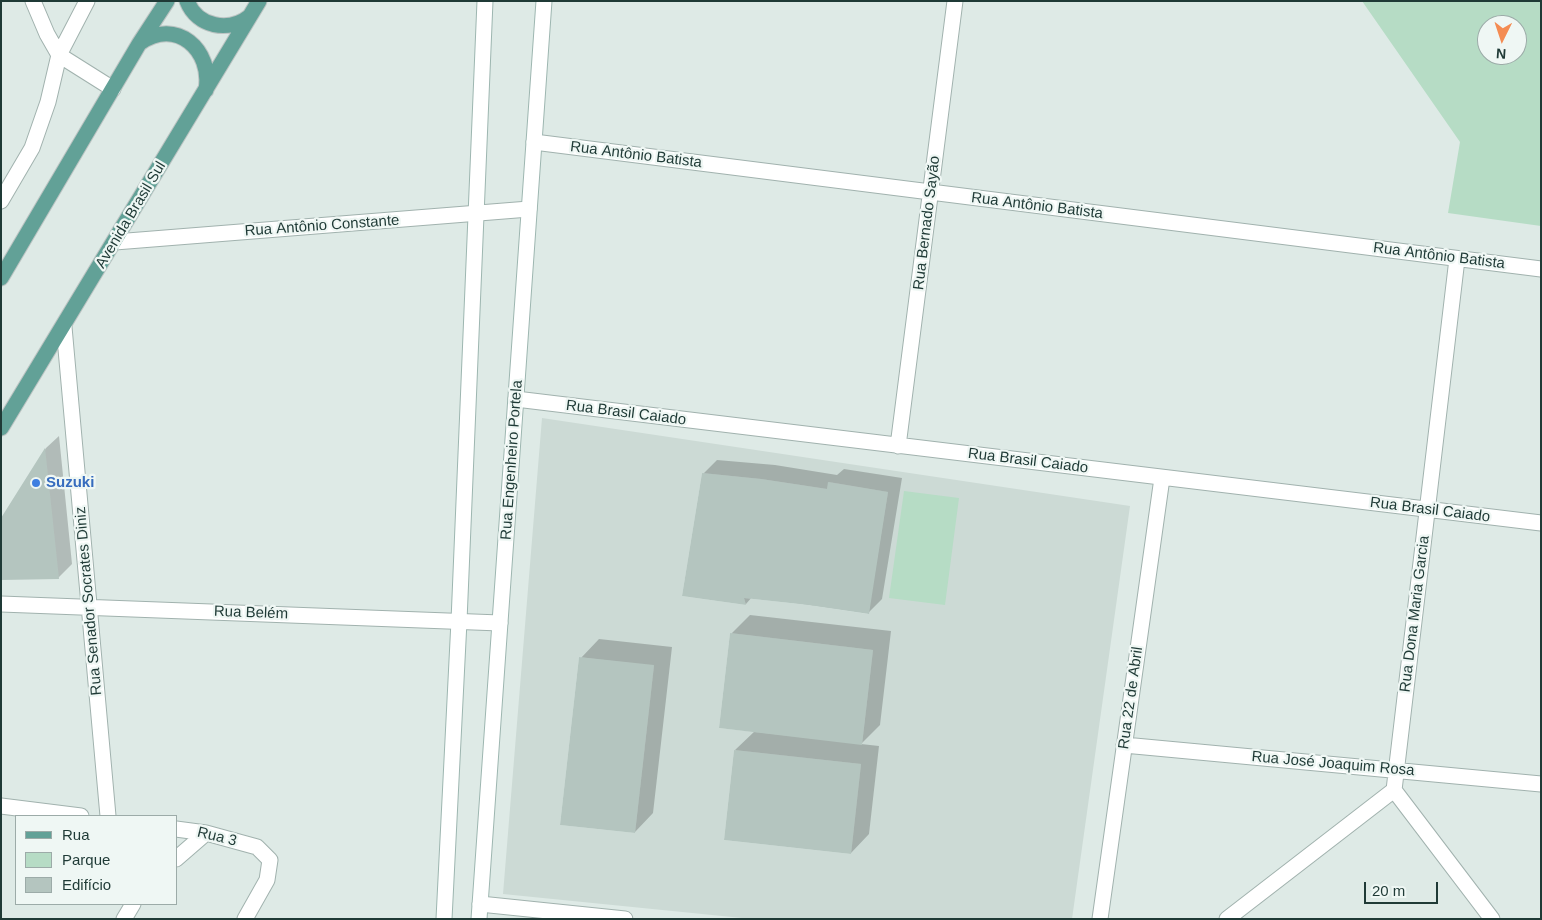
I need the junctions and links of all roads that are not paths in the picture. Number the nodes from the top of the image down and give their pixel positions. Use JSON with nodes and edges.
{"nodes":[{"id":1,"x":33,"y":1,"type":"edge"},
{"id":2,"x":87,"y":1,"type":"edge"},
{"id":3,"x":167,"y":1,"type":"edge"},
{"id":4,"x":187,"y":1,"type":"edge"},
{"id":5,"x":485,"y":1,"type":"edge"},
{"id":6,"x":544,"y":1,"type":"edge"},
{"id":7,"x":956,"y":1,"type":"edge"},
{"id":8,"x":256,"y":8,"type":"edge"},
{"id":9,"x":139,"y":44,"type":"junction"},
{"id":10,"x":60,"y":55,"type":"junction"},
{"id":11,"x":113,"y":89,"type":"junction"},
{"id":12,"x":206,"y":92,"type":"junction"},
{"id":13,"x":534,"y":142,"type":"junction"},
{"id":14,"x":931,"y":192,"type":"junction"},
{"id":15,"x":1,"y":201,"type":"edge"},
{"id":16,"x":530,"y":209,"type":"junction"},
{"id":17,"x":476,"y":214,"type":"junction"},
{"id":18,"x":115,"y":242,"type":"junction"},
{"id":19,"x":1457,"y":259,"type":"junction"},
{"id":20,"x":1541,"y":269,"type":"edge"},
{"id":21,"x":1,"y":278,"type":"edge"},
{"id":22,"x":64,"y":327,"type":"junction"},
{"id":23,"x":516,"y":399,"type":"junction"},
{"id":24,"x":1,"y":428,"type":"edge"},
{"id":25,"x":898,"y":446,"type":"junction"},
{"id":26,"x":1162,"y":478,"type":"junction"},
{"id":27,"x":1427,"y":510,"type":"junction"},
{"id":28,"x":1541,"y":523,"type":"edge"},
{"id":29,"x":1,"y":604,"type":"edge"},
{"id":30,"x":90,"y":607,"type":"junction"},
{"id":31,"x":460,"y":621,"type":"junction"},
{"id":32,"x":500,"y":623,"type":"junction"},
{"id":33,"x":1124,"y":745,"type":"junction"},
{"id":34,"x":1396,"y":770,"type":"junction"},
{"id":35,"x":1541,"y":784,"type":"edge"},
{"id":36,"x":1394,"y":790,"type":"junction"},
{"id":37,"x":1,"y":806,"type":"edge"},
{"id":38,"x":73,"y":815,"type":"edge"},
{"id":39,"x":108,"y":815,"type":"edge"},
{"id":40,"x":178,"y":829,"type":"edge"},
{"id":41,"x":206,"y":833,"type":"junction"},
{"id":42,"x":178,"y":857,"type":"edge"},
{"id":43,"x":132,"y":905,"type":"edge"},
{"id":44,"x":480,"y":911,"type":"edge"},
{"id":45,"x":124,"y":919,"type":"edge"},
{"id":46,"x":245,"y":919,"type":"edge"},
{"id":47,"x":444,"y":919,"type":"edge"},
{"id":48,"x":625,"y":919,"type":"edge"},
{"id":49,"x":1100,"y":919,"type":"edge"},
{"id":50,"x":1227,"y":919,"type":"edge"},
{"id":51,"x":1492,"y":919,"type":"edge"}],
"edges":[{"from":1,"to":10,"type":"street"},
{"from":2,"to":10,"type":"street"},
{"from":3,"to":9,"type":"main road"},
{"from":4,"to":8,"type":"main road"},
{"from":5,"to":17,"type":"street"},
{"from":6,"to":13,"type":"street","name":"Rua Engenheiro Portela"},
{"from":7,"to":14,"type":"street","name":"Rua Bernado Sayão"},
{"from":8,"to":12,"type":"main road","name":"Avenida Brasil Sul"},
{"from":9,"to":11,"type":"main road"},
{"from":9,"to":12,"type":"main road"},
{"from":10,"to":11,"type":"street"},
{"from":10,"to":15,"type":"street"},
{"from":11,"to":21,"type":"main road"},
{"from":12,"to":18,"type":"main road","name":"Avenida Brasil Sul"},
{"from":13,"to":14,"type":"street","name":"Rua Antônio Batista"},
{"from":13,"to":16,"type":"street","name":"Rua Engenheiro Portela"},
{"from":14,"to":19,"type":"street","name":"Rua Antônio Batista"},
{"from":14,"to":25,"type":"street","name":"Rua Bernado Sayão"},
{"from":16,"to":17,"type":"street","name":"Rua Antônio Constante"},
{"from":16,"to":23,"type":"street","name":"Rua Engenheiro Portela"},
{"from":17,"to":18,"type":"street","name":"Rua Antônio Constante"},
{"from":17,"to":31,"type":"street"},
{"from":18,"to":22,"type":"main road","name":"Avenida Brasil Sul"},
{"from":19,"to":20,"type":"street","name":"Rua Antônio Batista"},
{"from":19,"to":27,"type":"street","name":"Rua Dona Maria Garcia"},
{"from":22,"to":24,"type":"main road","name":"Avenida Brasil Sul"},
{"from":22,"to":30,"type":"street","name":"Rua Senador Socrates Diniz"},
{"from":23,"to":25,"type":"street","name":"Rua Brasil Caiado"},
{"from":23,"to":32,"type":"street","name":"Rua Engenheiro Portela"},
{"from":25,"to":26,"type":"street","name":"Rua Brasil Caiado"},
{"from":26,"to":27,"type":"street","name":"Rua Brasil Caiado"},
{"from":26,"to":33,"type":"street","name":"Rua 22 de Abril"},
{"from":27,"to":28,"type":"street","name":"Rua Brasil Caiado"},
{"from":27,"to":34,"type":"street","name":"Rua Dona Maria Garcia"},
{"from":29,"to":30,"type":"street","name":"Rua Belém"},
{"from":30,"to":31,"type":"street","name":"Rua Belém"},
{"from":30,"to":39,"type":"street","name":"Rua Senador Socrates Diniz"},
{"from":31,"to":32,"type":"street","name":"Rua Belém"},
{"from":31,"to":47,"type":"street"},
{"from":32,"to":44,"type":"street","name":"Rua Engenheiro Portela"},
{"from":33,"to":34,"type":"street","name":"Rua José Joaquim Rosa"},
{"from":33,"to":49,"type":"street","name":"Rua 22 de Abril"},
{"from":34,"to":35,"type":"street","name":"Rua José Joaquim Rosa"},
{"from":34,"to":36,"type":"street","name":"Rua Dona Maria Garcia"},
{"from":36,"to":50,"type":"street"},
{"from":36,"to":51,"type":"street"},
{"from":37,"to":38,"type":"street"},
{"from":40,"to":41,"type":"street","name":"Rua 3"},
{"from":41,"to":42,"type":"street"},
{"from":41,"to":46,"type":"street","name":"Rua 3"},
{"from":43,"to":45,"type":"street"},
{"from":44,"to":48,"type":"street"}]}
